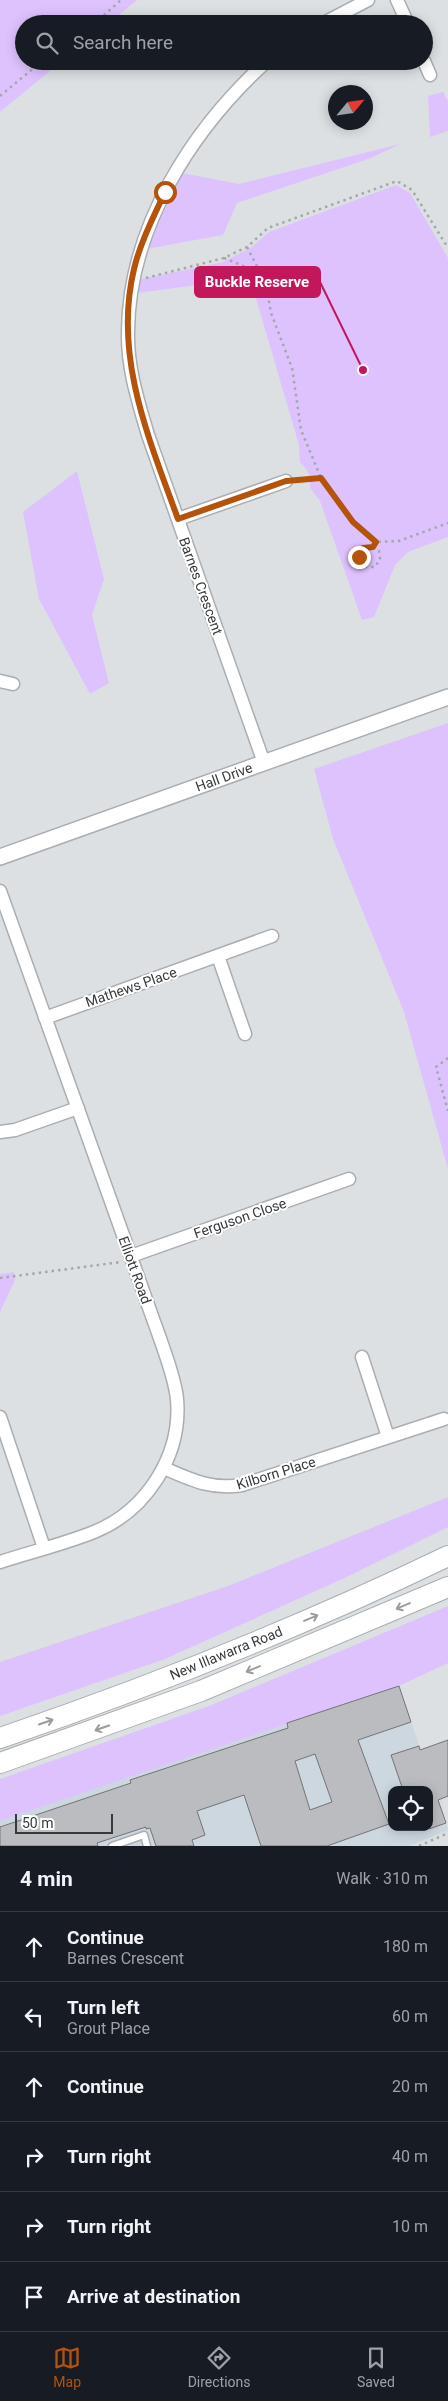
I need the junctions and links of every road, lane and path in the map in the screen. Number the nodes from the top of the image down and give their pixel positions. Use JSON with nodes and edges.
{"nodes":[{"id":1,"x":121,"y":0,"type":"edge"},
{"id":2,"x":368,"y":0,"type":"edge"},
{"id":3,"x":397,"y":0,"type":"edge"},
{"id":4,"x":104,"y":15,"type":"edge"},
{"id":5,"x":339,"y":15,"type":"edge"},
{"id":6,"x":404,"y":15,"type":"edge"},
{"id":7,"x":31,"y":70,"type":"edge"},
{"id":8,"x":258,"y":70,"type":"edge"},
{"id":9,"x":428,"y":70,"type":"edge"},
{"id":10,"x":430,"y":75,"type":"dead end"},
{"id":11,"x":0,"y":96,"type":"edge"},
{"id":12,"x":247,"y":247,"type":"junction"},
{"id":13,"x":448,"y":248,"type":"edge"},
{"id":14,"x":224,"y":258,"type":"junction"},
{"id":15,"x":262,"y":273,"type":"junction"},
{"id":16,"x":132,"y":281,"type":"junction"},
{"id":17,"x":321,"y":478,"type":"junction"},
{"id":18,"x":286,"y":481,"type":"joint"},
{"id":19,"x":178,"y":519,"type":"junction"},
{"id":20,"x":448,"y":523,"type":"edge"},
{"id":21,"x":376,"y":542,"type":"junction"},
{"id":22,"x":373,"y":547,"type":"junction"},
{"id":23,"x":0,"y":681,"type":"edge"},
{"id":24,"x":13,"y":684,"type":"dead end"},
{"id":25,"x":448,"y":697,"type":"edge"},
{"id":26,"x":264,"y":763,"type":"junction"},
{"id":27,"x":0,"y":857,"type":"edge"},
{"id":28,"x":0,"y":891,"type":"edge"},
{"id":29,"x":272,"y":936,"type":"dead end"},
{"id":30,"x":218,"y":956,"type":"junction"},
{"id":31,"x":45,"y":1018,"type":"junction"},
{"id":32,"x":245,"y":1034,"type":"dead end"},
{"id":33,"x":448,"y":1058,"type":"edge"},
{"id":34,"x":78,"y":1108,"type":"junction"},
{"id":35,"x":448,"y":1111,"type":"edge"},
{"id":36,"x":0,"y":1132,"type":"edge"},
{"id":37,"x":348,"y":1179,"type":"dead end"},
{"id":38,"x":131,"y":1258,"type":"junction"},
{"id":39,"x":0,"y":1278,"type":"edge"},
{"id":40,"x":362,"y":1357,"type":"dead end"},
{"id":41,"x":0,"y":1417,"type":"edge"},
{"id":42,"x":444,"y":1419,"type":"dead end"},
{"id":43,"x":388,"y":1437,"type":"junction"},
{"id":44,"x":164,"y":1468,"type":"junction"},
{"id":45,"x":44,"y":1548,"type":"junction"},
{"id":46,"x":448,"y":1556,"type":"edge"},
{"id":47,"x":0,"y":1562,"type":"edge"},
{"id":48,"x":448,"y":1587,"type":"edge"},
{"id":49,"x":0,"y":1738,"type":"edge"},
{"id":50,"x":0,"y":1763,"type":"edge"},
{"id":51,"x":448,"y":1833,"type":"edge"},
{"id":52,"x":112,"y":1846,"type":"edge"},
{"id":53,"x":147,"y":1846,"type":"edge"},
{"id":54,"x":419,"y":1846,"type":"edge"}],
"edges":[{"from":1,"to":4,"type":"path"},
{"from":2,"to":5,"type":"street"},
{"from":3,"to":6,"type":"street"},
{"from":7,"to":11,"type":"path"},
{"from":8,"to":16,"type":"street","name":"Barnes Crescent"},
{"from":9,"to":10,"type":"street"},
{"from":12,"to":13,"type":"path"},
{"from":12,"to":14,"type":"path"},
{"from":12,"to":15,"type":"path"},
{"from":14,"to":15,"type":"path"},
{"from":14,"to":16,"type":"path"},
{"from":15,"to":17,"type":"path"},
{"from":16,"to":19,"type":"street","name":"Barnes Crescent"},
{"from":17,"to":18,"type":"path"},
{"from":17,"to":21,"type":"path"},
{"from":18,"to":19,"type":"street"},
{"from":19,"to":26,"type":"street","name":"Barnes Crescent"},
{"from":20,"to":21,"type":"path"},
{"from":21,"to":22,"type":"path"},
{"from":22,"to":22,"type":"path"},
{"from":23,"to":24,"type":"street"},
{"from":25,"to":26,"type":"street","name":"Hall Drive"},
{"from":26,"to":27,"type":"street","name":"Hall Drive"},
{"from":28,"to":31,"type":"street","name":"Elliott Road"},
{"from":29,"to":30,"type":"street","name":"Mathews Place"},
{"from":30,"to":31,"type":"street","name":"Mathews Place"},
{"from":30,"to":32,"type":"street"},
{"from":31,"to":34,"type":"street","name":"Elliott Road"},
{"from":33,"to":35,"type":"path"},
{"from":34,"to":36,"type":"street"},
{"from":34,"to":38,"type":"street","name":"Elliott Road"},
{"from":37,"to":38,"type":"street","name":"Ferguson Close"},
{"from":38,"to":39,"type":"path"},
{"from":38,"to":44,"type":"street","name":"Elliott Road"},
{"from":40,"to":43,"type":"street"},
{"from":41,"to":45,"type":"street"},
{"from":42,"to":43,"type":"street","name":"Kilborn Place"},
{"from":43,"to":44,"type":"street","name":"Kilborn Place"},
{"from":44,"to":45,"type":"street","name":"Elliott Road"},
{"from":45,"to":47,"type":"street","name":"Elliott Road"},
{"from":49,"to":46,"type":"highway","name":"New Illawarra Road","one_way":true},
{"from":48,"to":50,"type":"highway","name":"New Illawarra Road","one_way":true},
{"from":51,"to":54,"type":"path"},
{"from":52,"to":53,"type":"lane"}]}
